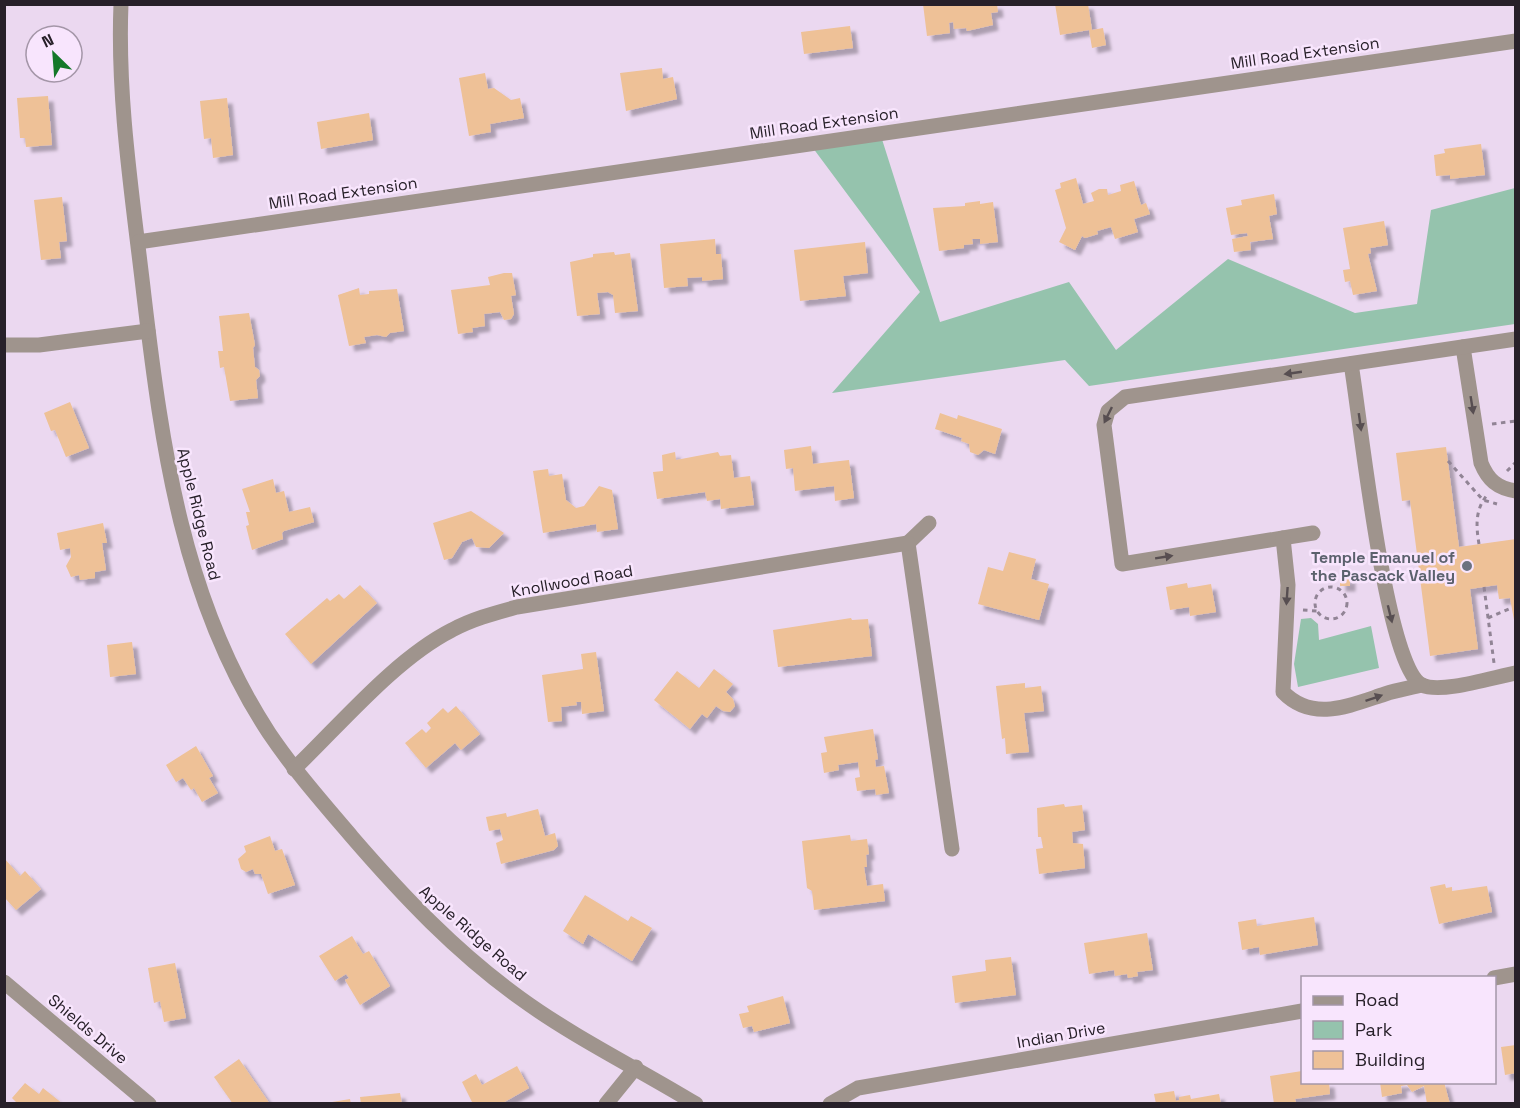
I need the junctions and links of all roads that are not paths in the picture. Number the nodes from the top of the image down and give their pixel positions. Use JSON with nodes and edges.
{"nodes":[{"id":1,"x":122,"y":4,"type":"edge"},
{"id":2,"x":1515,"y":40,"type":"edge"},
{"id":3,"x":138,"y":242,"type":"junction"},
{"id":4,"x":148,"y":331,"type":"junction"},
{"id":5,"x":1515,"y":339,"type":"edge"},
{"id":6,"x":4,"y":345,"type":"edge"},
{"id":7,"x":1463,"y":347,"type":"junction"},
{"id":8,"x":1351,"y":364,"type":"junction"},
{"id":9,"x":1515,"y":491,"type":"edge"},
{"id":10,"x":929,"y":523,"type":"dead end"},
{"id":11,"x":1313,"y":533,"type":"dead end"},
{"id":12,"x":1283,"y":538,"type":"junction"},
{"id":13,"x":908,"y":543,"type":"junction"},
{"id":14,"x":1515,"y":673,"type":"edge"},
{"id":15,"x":1422,"y":685,"type":"junction"},
{"id":16,"x":294,"y":769,"type":"junction"},
{"id":17,"x":952,"y":849,"type":"dead end"},
{"id":18,"x":1515,"y":974,"type":"edge"},
{"id":19,"x":1496,"y":978,"type":"edge"},
{"id":20,"x":4,"y":982,"type":"edge"},
{"id":21,"x":1301,"y":1011,"type":"edge"},
{"id":22,"x":636,"y":1067,"type":"junction"},
{"id":23,"x":149,"y":1104,"type":"edge"},
{"id":24,"x":606,"y":1104,"type":"edge"},
{"id":25,"x":696,"y":1104,"type":"edge"},
{"id":26,"x":830,"y":1104,"type":"edge"}],
"edges":[{"from":1,"to":3,"type":"street","name":"Apple Ridge Road"},
{"from":2,"to":3,"type":"street","name":"Mill Road Extension"},
{"from":3,"to":4,"type":"street","name":"Apple Ridge Road"},
{"from":4,"to":6,"type":"street"},
{"from":4,"to":16,"type":"street","name":"Apple Ridge Road"},
{"from":5,"to":7,"type":"street"},
{"from":7,"to":8,"type":"street"},
{"from":7,"to":9,"type":"street","one_way":true},
{"from":8,"to":12,"type":"street","one_way":true},
{"from":8,"to":15,"type":"street","one_way":true},
{"from":10,"to":13,"type":"street"},
{"from":11,"to":12,"type":"street"},
{"from":12,"to":15,"type":"street","one_way":true},
{"from":13,"to":16,"type":"street","name":"Knollwood Road"},
{"from":13,"to":17,"type":"street"},
{"from":14,"to":15,"type":"street"},
{"from":16,"to":22,"type":"street","name":"Apple Ridge Road"},
{"from":18,"to":19,"type":"street"},
{"from":20,"to":23,"type":"street","name":"Shields Drive"},
{"from":21,"to":26,"type":"street","name":"Indian Drive"},
{"from":22,"to":24,"type":"street"},
{"from":22,"to":25,"type":"street","name":"Apple Ridge Road"}]}
